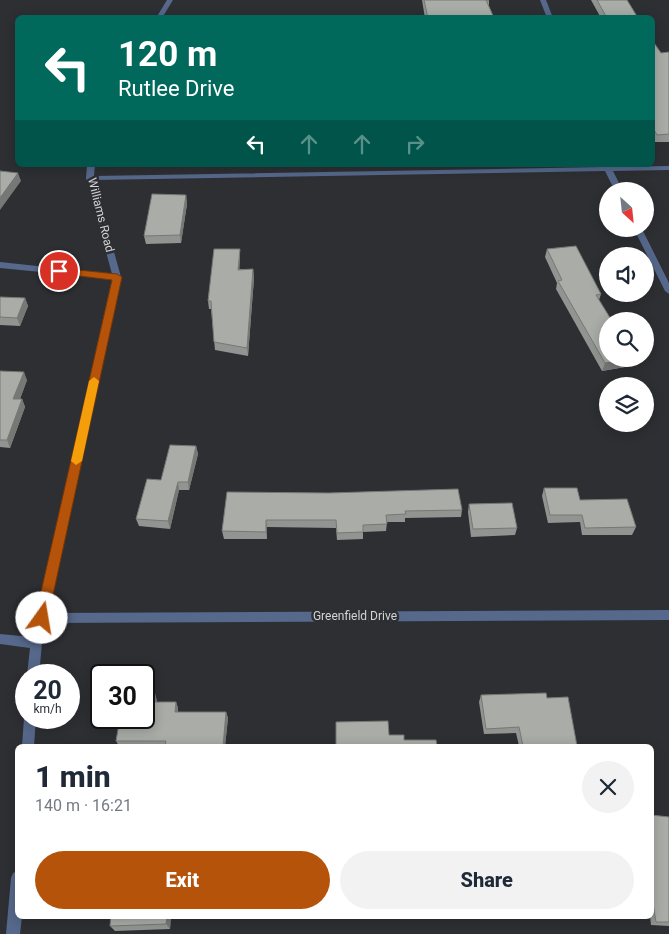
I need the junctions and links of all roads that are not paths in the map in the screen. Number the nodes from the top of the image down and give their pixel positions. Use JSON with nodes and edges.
{"nodes":[{"id":1,"x":170,"y":0,"type":"edge"},
{"id":2,"x":543,"y":0,"type":"edge"},
{"id":3,"x":161,"y":15,"type":"edge"},
{"id":4,"x":549,"y":15,"type":"edge"},
{"id":5,"x":91,"y":167,"type":"edge"},
{"id":6,"x":564,"y":167,"type":"edge"},
{"id":7,"x":607,"y":167,"type":"edge"},
{"id":8,"x":638,"y":167,"type":"edge"},
{"id":9,"x":669,"y":168,"type":"edge"},
{"id":10,"x":90,"y":178,"type":"junction"},
{"id":11,"x":615,"y":182,"type":"edge"},
{"id":12,"x":642,"y":238,"type":"edge"},
{"id":13,"x":0,"y":265,"type":"edge"},
{"id":14,"x":117,"y":277,"type":"junction"},
{"id":15,"x":669,"y":291,"type":"edge"},
{"id":16,"x":669,"y":615,"type":"edge"},
{"id":17,"x":42,"y":618,"type":"junction"},
{"id":18,"x":0,"y":639,"type":"edge"},
{"id":19,"x":36,"y":643,"type":"junction"},
{"id":20,"x":34,"y":664,"type":"edge"},
{"id":21,"x":29,"y":729,"type":"edge"},
{"id":22,"x":28,"y":744,"type":"edge"},
{"id":23,"x":15,"y":912,"type":"edge"},
{"id":24,"x":13,"y":934,"type":"edge"}],
"edges":[{"from":1,"to":3,"type":"street"},
{"from":2,"to":4,"type":"street"},
{"from":5,"to":10,"type":"street","name":"Williams Road"},
{"from":6,"to":10,"type":"street"},
{"from":7,"to":11,"type":"street"},
{"from":8,"to":9,"type":"street"},
{"from":10,"to":14,"type":"street","name":"Williams Road"},
{"from":12,"to":15,"type":"street"},
{"from":13,"to":14,"type":"street"},
{"from":14,"to":17,"type":"street","name":"Williams Road"},
{"from":16,"to":17,"type":"street","name":"Greenfield Drive"},
{"from":17,"to":19,"type":"street","name":"Williams Road"},
{"from":18,"to":19,"type":"street"},
{"from":19,"to":20,"type":"street","name":"Williams Road"},
{"from":21,"to":22,"type":"street"},
{"from":23,"to":24,"type":"street"}]}
